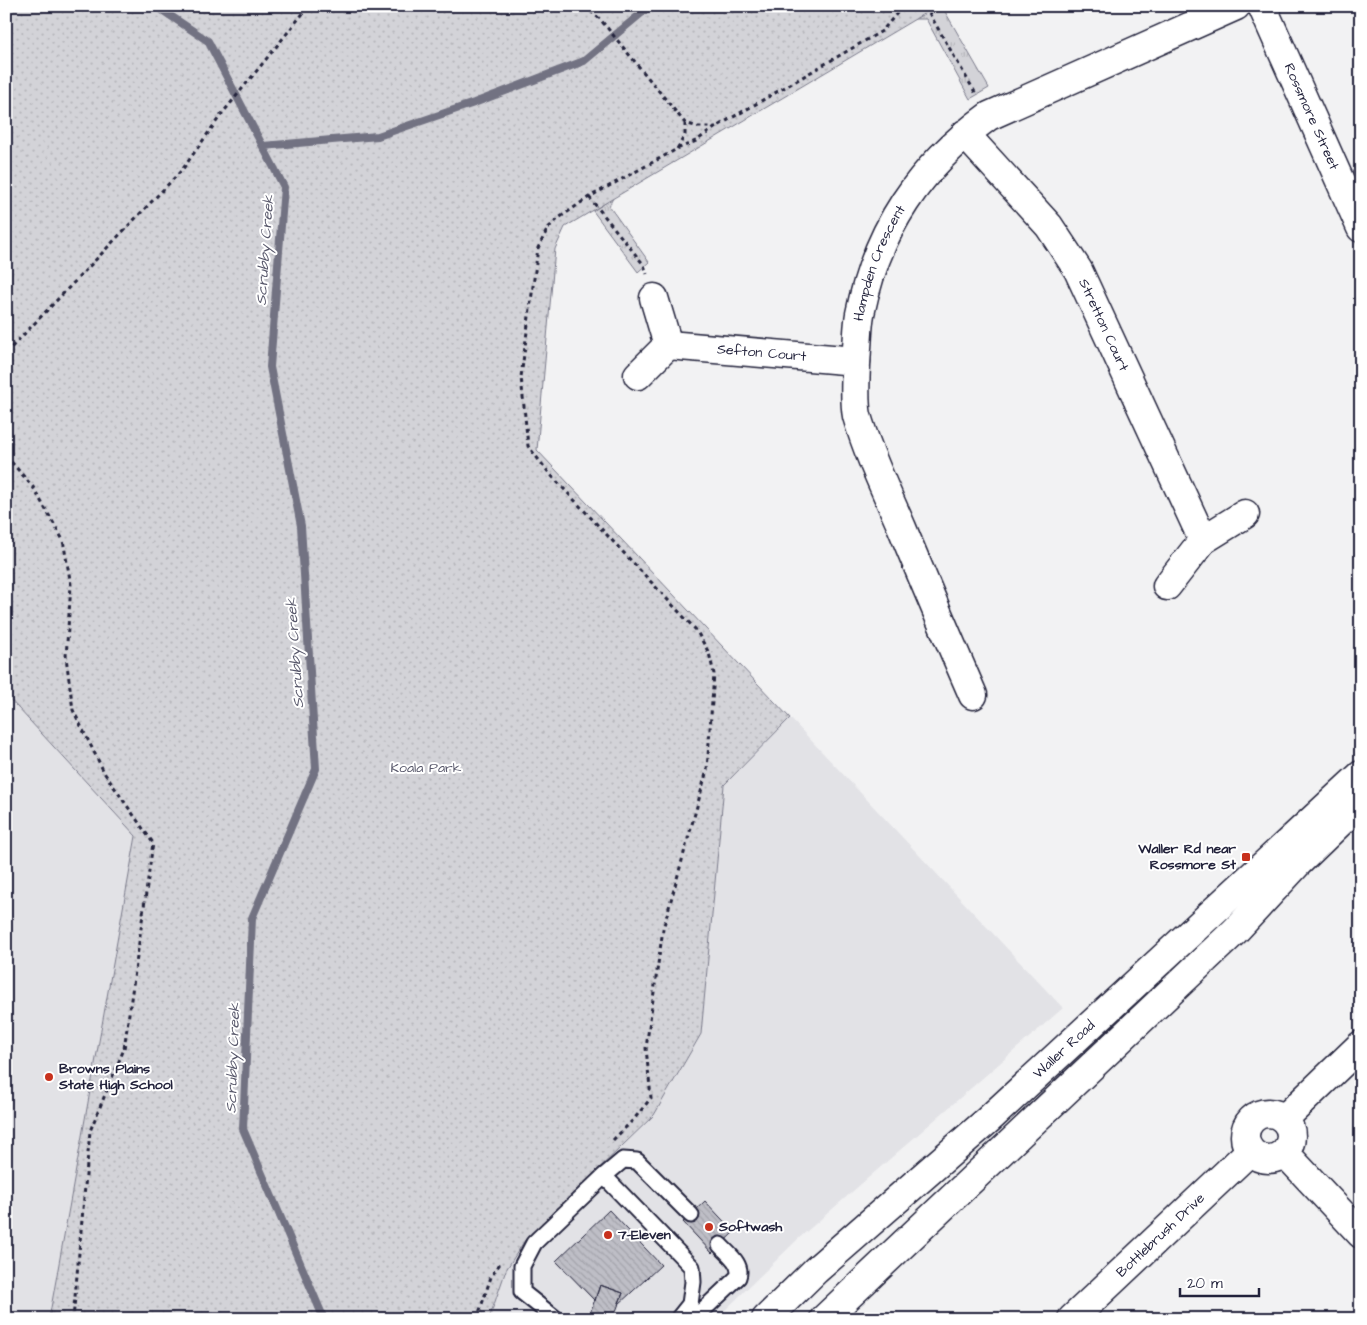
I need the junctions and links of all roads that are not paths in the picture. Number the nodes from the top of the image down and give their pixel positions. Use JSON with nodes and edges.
{"nodes":[{"id":1,"x":1236,"y":6,"type":"edge"},
{"id":2,"x":1262,"y":6,"type":"edge"},
{"id":3,"x":965,"y":134,"type":"junction"},
{"id":4,"x":1361,"y":228,"type":"edge"},
{"id":5,"x":654,"y":298,"type":"road end"},
{"id":6,"x":668,"y":345,"type":"junction"},
{"id":7,"x":856,"y":361,"type":"junction"},
{"id":8,"x":638,"y":375,"type":"dead end"},
{"id":9,"x":1245,"y":514,"type":"dead end"},
{"id":10,"x":1203,"y":540,"type":"junction"},
{"id":11,"x":1166,"y":586,"type":"dead end"},
{"id":12,"x":973,"y":695,"type":"dead end"},
{"id":13,"x":1361,"y":775,"type":"edge"},
{"id":14,"x":1361,"y":802,"type":"edge"},
{"id":15,"x":1361,"y":1045,"type":"edge"},
{"id":16,"x":1284,"y":1119,"type":"junction"},
{"id":17,"x":988,"y":1120,"type":"junction"},
{"id":18,"x":1010,"y":1143,"type":"junction"},
{"id":19,"x":1250,"y":1151,"type":"junction"},
{"id":20,"x":1285,"y":1153,"type":"junction"},
{"id":21,"x":604,"y":1176,"type":"junction"},
{"id":22,"x":691,"y":1214,"type":"dead end"},
{"id":23,"x":1361,"y":1234,"type":"edge"},
{"id":24,"x":720,"y":1245,"type":"dead end"},
{"id":25,"x":556,"y":1319,"type":"edge"},
{"id":26,"x":678,"y":1319,"type":"edge"},
{"id":27,"x":686,"y":1319,"type":"edge"},
{"id":28,"x":766,"y":1319,"type":"edge"},
{"id":29,"x":824,"y":1319,"type":"edge"},
{"id":30,"x":1072,"y":1319,"type":"edge"}],
"edges":[{"from":1,"to":3,"type":"street","name":"Hampden Crescent"},
{"from":2,"to":4,"type":"street","name":"Rossmore Street"},
{"from":3,"to":7,"type":"street","name":"Hampden Crescent"},
{"from":3,"to":10,"type":"street","name":"Stretton Court"},
{"from":5,"to":6,"type":"street"},
{"from":6,"to":7,"type":"street","name":"Sefton Court"},
{"from":6,"to":8,"type":"street"},
{"from":7,"to":12,"type":"street","name":"Hampden Crescent"},
{"from":9,"to":10,"type":"street"},
{"from":10,"to":11,"type":"street"},
{"from":13,"to":17,"type":"street","name":"Waller Road"},
{"from":14,"to":18,"type":"street"},
{"from":15,"to":16,"type":"street"},
{"from":16,"to":19,"type":"street"},
{"from":16,"to":20,"type":"street"},
{"from":17,"to":18,"type":"street"},
{"from":17,"to":28,"type":"street","name":"Waller Road"},
{"from":18,"to":29,"type":"street"},
{"from":19,"to":20,"type":"street"},
{"from":19,"to":30,"type":"street","name":"Bottlebrush Drive"},
{"from":20,"to":23,"type":"street"},
{"from":21,"to":22,"type":"lane"},
{"from":21,"to":25,"type":"lane"},
{"from":21,"to":26,"type":"lane"},
{"from":24,"to":27,"type":"lane"}]}
